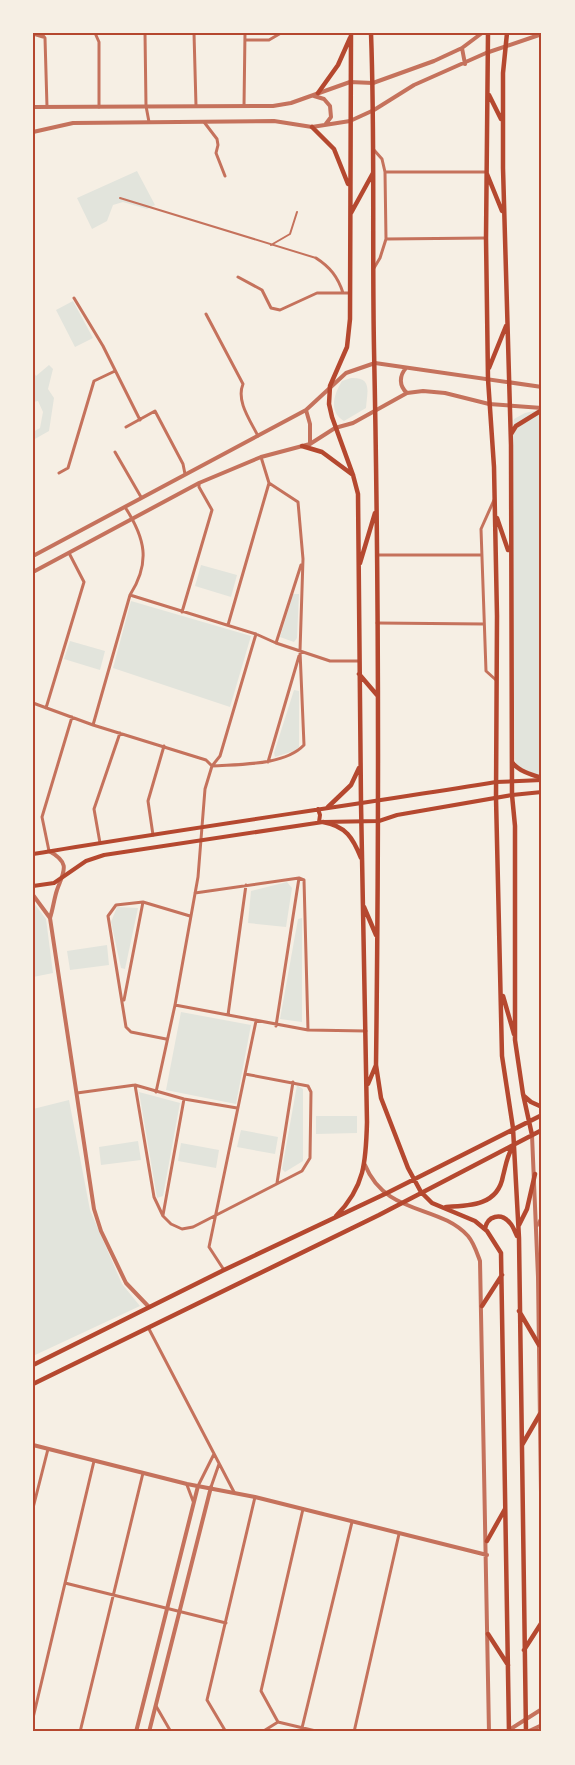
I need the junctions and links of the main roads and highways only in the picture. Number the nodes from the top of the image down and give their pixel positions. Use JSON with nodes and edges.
{"nodes":[{"id":1,"x":371,"y":33,"type":"edge"},
{"id":2,"x":488,"y":33,"type":"edge"},
{"id":3,"x":507,"y":33,"type":"edge"},
{"id":4,"x":351,"y":34,"type":"edge"},
{"id":5,"x":487,"y":92,"type":"junction"},
{"id":6,"x":318,"y":93,"type":"road end"},
{"id":7,"x":503,"y":122,"type":"junction"},
{"id":8,"x":312,"y":127,"type":"road end"},
{"id":9,"x":374,"y":171,"type":"junction"},
{"id":10,"x":486,"y":172,"type":"junction"},
{"id":11,"x":350,"y":192,"type":"junction"},
{"id":12,"x":350,"y":215,"type":"junction"},
{"id":13,"x":504,"y":216,"type":"junction"},
{"id":14,"x":507,"y":322,"type":"junction"},
{"id":15,"x":488,"y":371,"type":"junction"},
{"id":16,"x":542,"y":409,"type":"edge"},
{"id":17,"x":511,"y":434,"type":"junction"},
{"id":18,"x":302,"y":446,"type":"road end"},
{"id":19,"x":353,"y":475,"type":"junction"},
{"id":20,"x":376,"y":508,"type":"junction"},
{"id":21,"x":495,"y":513,"type":"junction"},
{"id":22,"x":510,"y":555,"type":"junction"},
{"id":23,"x":358,"y":568,"type":"junction"},
{"id":24,"x":359,"y":674,"type":"junction"},
{"id":25,"x":378,"y":696,"type":"junction"},
{"id":26,"x":512,"y":762,"type":"junction"},
{"id":27,"x":361,"y":765,"type":"junction"},
{"id":28,"x":542,"y":779,"type":"edge"},
{"id":29,"x":512,"y":781,"type":"junction"},
{"id":30,"x":496,"y":782,"type":"junction"},
{"id":31,"x":542,"y":792,"type":"edge"},
{"id":32,"x":512,"y":795,"type":"junction"},
{"id":33,"x":496,"y":798,"type":"junction"},
{"id":34,"x":379,"y":800,"type":"junction"},
{"id":35,"x":361,"y":803,"type":"junction"},
{"id":36,"x":328,"y":807,"type":"junction"},
{"id":37,"x":318,"y":809,"type":"junction"},
{"id":38,"x":362,"y":821,"type":"junction"},
{"id":39,"x":379,"y":821,"type":"junction"},
{"id":40,"x":321,"y":822,"type":"junction"},
{"id":41,"x":33,"y":854,"type":"edge"},
{"id":42,"x":362,"y":863,"type":"junction"},
{"id":43,"x":33,"y":886,"type":"edge"},
{"id":44,"x":363,"y":904,"type":"junction"},
{"id":45,"x":378,"y":939,"type":"junction"},
{"id":46,"x":501,"y":989,"type":"junction"},
{"id":47,"x":515,"y":1040,"type":"junction"},
{"id":48,"x":376,"y":1065,"type":"junction"},
{"id":49,"x":367,"y":1086,"type":"junction"},
{"id":50,"x":523,"y":1094,"type":"junction"},
{"id":51,"x":542,"y":1107,"type":"edge"},
{"id":52,"x":542,"y":1115,"type":"edge"},
{"id":53,"x":529,"y":1121,"type":"junction"},
{"id":54,"x":513,"y":1128,"type":"junction"},
{"id":55,"x":542,"y":1130,"type":"edge"},
{"id":56,"x":532,"y":1135,"type":"junction"},
{"id":57,"x":515,"y":1143,"type":"junction"},
{"id":58,"x":534,"y":1174,"type":"road end"},
{"id":59,"x":414,"y":1178,"type":"junction"},
{"id":60,"x":421,"y":1192,"type":"junction"},
{"id":61,"x":444,"y":1207,"type":"junction"},
{"id":62,"x":336,"y":1216,"type":"junction"},
{"id":63,"x":518,"y":1227,"type":"junction"},
{"id":64,"x":485,"y":1229,"type":"junction"},
{"id":65,"x":519,"y":1238,"type":"junction"},
{"id":66,"x":502,"y":1275,"type":"junction"},
{"id":67,"x":482,"y":1306,"type":"road end"},
{"id":68,"x":519,"y":1310,"type":"junction"},
{"id":69,"x":541,"y":1345,"type":"edge"},
{"id":70,"x":33,"y":1365,"type":"edge"},
{"id":71,"x":33,"y":1384,"type":"edge"},
{"id":72,"x":540,"y":1414,"type":"road end"},
{"id":73,"x":521,"y":1447,"type":"junction"},
{"id":74,"x":506,"y":1507,"type":"junction"},
{"id":75,"x":486,"y":1541,"type":"road end"},
{"id":76,"x":542,"y":1623,"type":"edge"},
{"id":77,"x":488,"y":1634,"type":"road end"},
{"id":78,"x":524,"y":1650,"type":"junction"},
{"id":79,"x":508,"y":1665,"type":"junction"},
{"id":80,"x":508,"y":1731,"type":"edge"},
{"id":81,"x":526,"y":1732,"type":"edge"}],
"edges":[{"from":1,"to":9,"type":"main road"},
{"from":2,"to":5,"type":"main road"},
{"from":3,"to":7,"type":"main road"},
{"from":4,"to":6,"type":"main road"},
{"from":4,"to":11,"type":"main road"},
{"from":5,"to":7,"type":"main road"},
{"from":5,"to":10,"type":"main road"},
{"from":7,"to":13,"type":"main road"},
{"from":8,"to":11,"type":"main road"},
{"from":9,"to":12,"type":"main road"},
{"from":9,"to":20,"type":"main road"},
{"from":10,"to":13,"type":"main road"},
{"from":10,"to":15,"type":"main road"},
{"from":11,"to":12,"type":"main road"},
{"from":12,"to":19,"type":"main road"},
{"from":13,"to":14,"type":"main road"},
{"from":14,"to":15,"type":"main road"},
{"from":14,"to":17,"type":"main road"},
{"from":15,"to":21,"type":"main road"},
{"from":16,"to":17,"type":"main road"},
{"from":17,"to":22,"type":"main road"},
{"from":18,"to":19,"type":"main road"},
{"from":19,"to":23,"type":"main road"},
{"from":20,"to":23,"type":"main road"},
{"from":20,"to":25,"type":"main road"},
{"from":21,"to":22,"type":"main road"},
{"from":21,"to":30,"type":"main road"},
{"from":22,"to":26,"type":"main road"},
{"from":23,"to":24,"type":"main road"},
{"from":24,"to":25,"type":"main road"},
{"from":24,"to":27,"type":"main road"},
{"from":25,"to":34,"type":"main road"},
{"from":26,"to":28,"type":"main road"},
{"from":26,"to":29,"type":"main road"},
{"from":27,"to":35,"type":"main road"},
{"from":27,"to":36,"type":"main road"},
{"from":28,"to":29,"type":"main road"},
{"from":29,"to":30,"type":"main road"},
{"from":29,"to":32,"type":"main road"},
{"from":30,"to":33,"type":"main road"},
{"from":30,"to":34,"type":"main road"},
{"from":31,"to":32,"type":"main road"},
{"from":32,"to":33,"type":"main road"},
{"from":32,"to":47,"type":"main road"},
{"from":33,"to":39,"type":"main road"},
{"from":33,"to":46,"type":"main road"},
{"from":34,"to":35,"type":"main road"},
{"from":34,"to":39,"type":"main road"},
{"from":35,"to":36,"type":"main road"},
{"from":35,"to":38,"type":"main road"},
{"from":36,"to":37,"type":"main road"},
{"from":37,"to":40,"type":"main road"},
{"from":37,"to":41,"type":"main road"},
{"from":38,"to":39,"type":"main road"},
{"from":38,"to":40,"type":"main road"},
{"from":38,"to":42,"type":"main road"},
{"from":39,"to":45,"type":"main road"},
{"from":40,"to":42,"type":"main road"},
{"from":40,"to":43,"type":"main road"},
{"from":42,"to":44,"type":"main road"},
{"from":44,"to":45,"type":"main road"},
{"from":44,"to":49,"type":"main road"},
{"from":45,"to":48,"type":"main road"},
{"from":46,"to":47,"type":"main road"},
{"from":46,"to":54,"type":"main road"},
{"from":47,"to":50,"type":"main road"},
{"from":48,"to":49,"type":"main road"},
{"from":48,"to":59,"type":"main road"},
{"from":49,"to":62,"type":"main road"},
{"from":50,"to":51,"type":"main road"},
{"from":50,"to":53,"type":"main road"},
{"from":52,"to":53,"type":"main road"},
{"from":53,"to":54,"type":"main road"},
{"from":53,"to":56,"type":"main road"},
{"from":54,"to":57,"type":"main road"},
{"from":54,"to":59,"type":"main road"},
{"from":55,"to":56,"type":"main road"},
{"from":56,"to":57,"type":"main road"},
{"from":57,"to":60,"type":"main road"},
{"from":57,"to":61,"type":"main road"},
{"from":57,"to":63,"type":"main road"},
{"from":58,"to":63,"type":"main road"},
{"from":59,"to":60,"type":"main road"},
{"from":59,"to":62,"type":"main road"},
{"from":60,"to":61,"type":"main road"},
{"from":60,"to":71,"type":"main road"},
{"from":61,"to":64,"type":"main road"},
{"from":62,"to":70,"type":"main road"},
{"from":63,"to":65,"type":"main road"},
{"from":64,"to":65,"type":"main road"},
{"from":64,"to":66,"type":"main road"},
{"from":65,"to":68,"type":"main road"},
{"from":66,"to":67,"type":"main road"},
{"from":66,"to":74,"type":"main road"},
{"from":68,"to":69,"type":"main road"},
{"from":68,"to":73,"type":"main road"},
{"from":72,"to":73,"type":"main road"},
{"from":73,"to":78,"type":"main road"},
{"from":74,"to":75,"type":"main road"},
{"from":74,"to":79,"type":"main road"},
{"from":76,"to":78,"type":"main road"},
{"from":77,"to":79,"type":"main road"},
{"from":78,"to":81,"type":"main road"},
{"from":79,"to":80,"type":"main road"}]}
